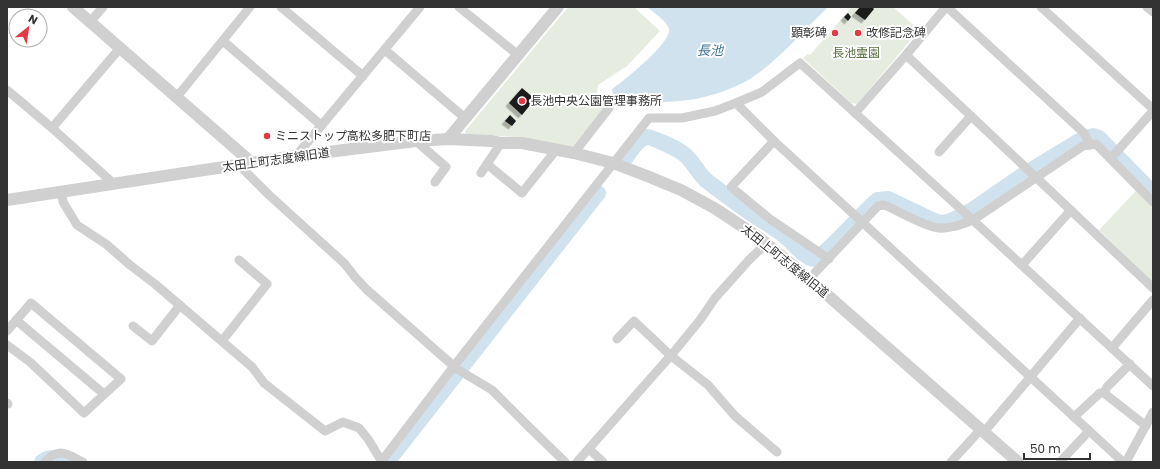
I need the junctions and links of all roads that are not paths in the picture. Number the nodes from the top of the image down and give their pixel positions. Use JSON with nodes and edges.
{"nodes":[{"id":1,"x":73,"y":7,"type":"edge"},
{"id":2,"x":103,"y":7,"type":"edge"},
{"id":3,"x":250,"y":7,"type":"edge"},
{"id":4,"x":281,"y":7,"type":"edge"},
{"id":5,"x":420,"y":7,"type":"edge"},
{"id":6,"x":459,"y":7,"type":"edge"},
{"id":7,"x":558,"y":7,"type":"edge"},
{"id":8,"x":947,"y":7,"type":"edge"},
{"id":9,"x":1041,"y":7,"type":"edge"},
{"id":10,"x":1147,"y":7,"type":"edge"},
{"id":11,"x":1153,"y":12,"type":"edge"},
{"id":12,"x":90,"y":22,"type":"junction"},
{"id":13,"x":222,"y":41,"type":"junction"},
{"id":14,"x":120,"y":48,"type":"junction"},
{"id":15,"x":385,"y":50,"type":"junction"},
{"id":16,"x":518,"y":55,"type":"junction"},
{"id":17,"x":906,"y":55,"type":"junction"},
{"id":18,"x":363,"y":76,"type":"junction"},
{"id":19,"x":7,"y":90,"type":"edge"},
{"id":20,"x":176,"y":98,"type":"junction"},
{"id":21,"x":736,"y":103,"type":"junction"},
{"id":22,"x":609,"y":108,"type":"dead end"},
{"id":23,"x":1153,"y":110,"type":"edge"},
{"id":24,"x":855,"y":113,"type":"junction"},
{"id":25,"x":971,"y":116,"type":"junction"},
{"id":26,"x":465,"y":118,"type":"junction"},
{"id":27,"x":321,"y":125,"type":"junction"},
{"id":28,"x":52,"y":128,"type":"junction"},
{"id":29,"x":448,"y":139,"type":"junction"},
{"id":30,"x":416,"y":141,"type":"junction"},
{"id":31,"x":774,"y":141,"type":"junction"},
{"id":32,"x":501,"y":143,"type":"junction"},
{"id":33,"x":1089,"y":143,"type":"junction"},
{"id":34,"x":556,"y":150,"type":"junction"},
{"id":35,"x":939,"y":152,"type":"dead end"},
{"id":36,"x":574,"y":153,"type":"junction"},
{"id":37,"x":1114,"y":155,"type":"junction"},
{"id":38,"x":296,"y":156,"type":"junction"},
{"id":39,"x":252,"y":163,"type":"junction"},
{"id":40,"x":487,"y":164,"type":"junction"},
{"id":41,"x":613,"y":164,"type":"junction"},
{"id":42,"x":240,"y":165,"type":"junction"},
{"id":43,"x":480,"y":173,"type":"dead end"},
{"id":44,"x":1032,"y":173,"type":"junction"},
{"id":45,"x":435,"y":182,"type":"dead end"},
{"id":46,"x":114,"y":184,"type":"junction"},
{"id":47,"x":61,"y":192,"type":"junction"},
{"id":48,"x":7,"y":200,"type":"edge"},
{"id":49,"x":1153,"y":202,"type":"edge"},
{"id":50,"x":1070,"y":210,"type":"junction"},
{"id":51,"x":968,"y":215,"type":"junction"},
{"id":52,"x":860,"y":219,"type":"junction"},
{"id":53,"x":767,"y":243,"type":"junction"},
{"id":54,"x":824,"y":256,"type":"junction"},
{"id":55,"x":239,"y":260,"type":"dead end"},
{"id":56,"x":1022,"y":265,"type":"junction"},
{"id":57,"x":809,"y":279,"type":"junction"},
{"id":58,"x":1153,"y":288,"type":"edge"},
{"id":59,"x":1153,"y":300,"type":"edge"},
{"id":60,"x":180,"y":305,"type":"junction"},
{"id":61,"x":1080,"y":318,"type":"junction"},
{"id":62,"x":16,"y":320,"type":"junction"},
{"id":63,"x":132,"y":326,"type":"dead end"},
{"id":64,"x":7,"y":331,"type":"edge"},
{"id":65,"x":617,"y":338,"type":"dead end"},
{"id":66,"x":222,"y":341,"type":"junction"},
{"id":67,"x":7,"y":345,"type":"edge"},
{"id":68,"x":1112,"y":348,"type":"junction"},
{"id":69,"x":670,"y":355,"type":"junction"},
{"id":70,"x":1130,"y":364,"type":"junction"},
{"id":71,"x":458,"y":369,"type":"junction"},
{"id":72,"x":1031,"y":376,"type":"junction"},
{"id":73,"x":1153,"y":386,"type":"edge"},
{"id":74,"x":1104,"y":392,"type":"junction"},
{"id":75,"x":104,"y":394,"type":"junction"},
{"id":76,"x":1153,"y":412,"type":"edge"},
{"id":77,"x":1074,"y":417,"type":"junction"},
{"id":78,"x":1146,"y":426,"type":"junction"},
{"id":79,"x":982,"y":430,"type":"junction"},
{"id":80,"x":1089,"y":431,"type":"junction"},
{"id":81,"x":589,"y":449,"type":"junction"},
{"id":82,"x":777,"y":452,"type":"dead end"},
{"id":83,"x":47,"y":460,"type":"edge"},
{"id":84,"x":83,"y":462,"type":"edge"},
{"id":85,"x":382,"y":462,"type":"edge"},
{"id":86,"x":565,"y":462,"type":"edge"},
{"id":87,"x":577,"y":462,"type":"edge"},
{"id":88,"x":603,"y":462,"type":"edge"},
{"id":89,"x":951,"y":462,"type":"edge"},
{"id":90,"x":1018,"y":462,"type":"edge"},
{"id":91,"x":1060,"y":462,"type":"edge"},
{"id":92,"x":1123,"y":462,"type":"edge"},
{"id":93,"x":1126,"y":462,"type":"edge"}],
"edges":[{"from":1,"to":12,"type":"street"},
{"from":2,"to":12,"type":"street"},
{"from":3,"to":13,"type":"street"},
{"from":4,"to":18,"type":"street"},
{"from":5,"to":15,"type":"street"},
{"from":6,"to":16,"type":"street"},
{"from":7,"to":16,"type":"street"},
{"from":8,"to":17,"type":"street"},
{"from":8,"to":33,"type":"street"},
{"from":9,"to":23,"type":"street"},
{"from":10,"to":11,"type":"street"},
{"from":12,"to":14,"type":"street"},
{"from":13,"to":20,"type":"street"},
{"from":13,"to":27,"type":"street"},
{"from":14,"to":20,"type":"street"},
{"from":14,"to":28,"type":"street"},
{"from":15,"to":18,"type":"street"},
{"from":15,"to":26,"type":"street"},
{"from":16,"to":26,"type":"street"},
{"from":17,"to":24,"type":"street"},
{"from":17,"to":25,"type":"street"},
{"from":18,"to":27,"type":"street"},
{"from":19,"to":28,"type":"street"},
{"from":20,"to":39,"type":"street"},
{"from":21,"to":24,"type":"street"},
{"from":21,"to":31,"type":"street"},
{"from":21,"to":41,"type":"street"},
{"from":22,"to":36,"type":"street"},
{"from":23,"to":37,"type":"street"},
{"from":24,"to":51,"type":"street"},
{"from":25,"to":35,"type":"street"},
{"from":25,"to":44,"type":"street"},
{"from":26,"to":29,"type":"street"},
{"from":27,"to":38,"type":"street"},
{"from":28,"to":46,"type":"street"},
{"from":29,"to":30,"type":"street","name":"太田上町志度線旧道"},
{"from":29,"to":32,"type":"street","name":"太田上町志度線旧道"},
{"from":30,"to":38,"type":"street","name":"太田上町志度線旧道"},
{"from":30,"to":45,"type":"street"},
{"from":31,"to":52,"type":"street"},
{"from":31,"to":54,"type":"street"},
{"from":32,"to":34,"type":"street","name":"太田上町志度線旧道"},
{"from":32,"to":40,"type":"street"},
{"from":33,"to":37,"type":"street"},
{"from":33,"to":44,"type":"street"},
{"from":34,"to":36,"type":"street","name":"太田上町志度線旧道"},
{"from":34,"to":40,"type":"street"},
{"from":36,"to":41,"type":"street","name":"太田上町志度線旧道"},
{"from":37,"to":49,"type":"street"},
{"from":38,"to":39,"type":"street","name":"太田上町志度線旧道"},
{"from":39,"to":42,"type":"street","name":"太田上町志度線旧道"},
{"from":40,"to":43,"type":"street"},
{"from":41,"to":53,"type":"street","name":"太田上町志度線旧道"},
{"from":41,"to":71,"type":"street"},
{"from":42,"to":46,"type":"street","name":"太田上町志度線旧道"},
{"from":42,"to":71,"type":"street"},
{"from":44,"to":50,"type":"street"},
{"from":44,"to":51,"type":"street"},
{"from":46,"to":47,"type":"street","name":"太田上町志度線旧道"},
{"from":47,"to":48,"type":"street","name":"太田上町志度線旧道"},
{"from":47,"to":60,"type":"street"},
{"from":50,"to":56,"type":"street"},
{"from":50,"to":58,"type":"street"},
{"from":51,"to":52,"type":"street"},
{"from":51,"to":56,"type":"street"},
{"from":52,"to":54,"type":"street"},
{"from":52,"to":72,"type":"street"},
{"from":53,"to":57,"type":"street","name":"太田上町志度線旧道"},
{"from":53,"to":69,"type":"street"},
{"from":54,"to":57,"type":"street"},
{"from":55,"to":66,"type":"street"},
{"from":56,"to":61,"type":"street"},
{"from":57,"to":79,"type":"street","name":"太田上町志度線旧道"},
{"from":59,"to":68,"type":"street"},
{"from":60,"to":63,"type":"street"},
{"from":60,"to":66,"type":"street"},
{"from":61,"to":68,"type":"street"},
{"from":61,"to":72,"type":"street"},
{"from":62,"to":64,"type":"street"},
{"from":62,"to":75,"type":"street"},
{"from":62,"to":75,"type":"street"},
{"from":65,"to":69,"type":"street"},
{"from":66,"to":85,"type":"street"},
{"from":67,"to":75,"type":"street"},
{"from":68,"to":70,"type":"street"},
{"from":69,"to":81,"type":"street"},
{"from":69,"to":82,"type":"street"},
{"from":70,"to":73,"type":"street"},
{"from":70,"to":74,"type":"street"},
{"from":71,"to":85,"type":"street"},
{"from":71,"to":86,"type":"street"},
{"from":72,"to":77,"type":"street"},
{"from":72,"to":79,"type":"street"},
{"from":74,"to":77,"type":"street"},
{"from":74,"to":78,"type":"street"},
{"from":76,"to":78,"type":"street"},
{"from":77,"to":80,"type":"street"},
{"from":78,"to":93,"type":"street"},
{"from":79,"to":89,"type":"street"},
{"from":79,"to":90,"type":"street","name":"太田上町志度線旧道"},
{"from":80,"to":91,"type":"street"},
{"from":80,"to":92,"type":"street"},
{"from":81,"to":87,"type":"street"},
{"from":81,"to":88,"type":"street"},
{"from":83,"to":84,"type":"street"}]}
